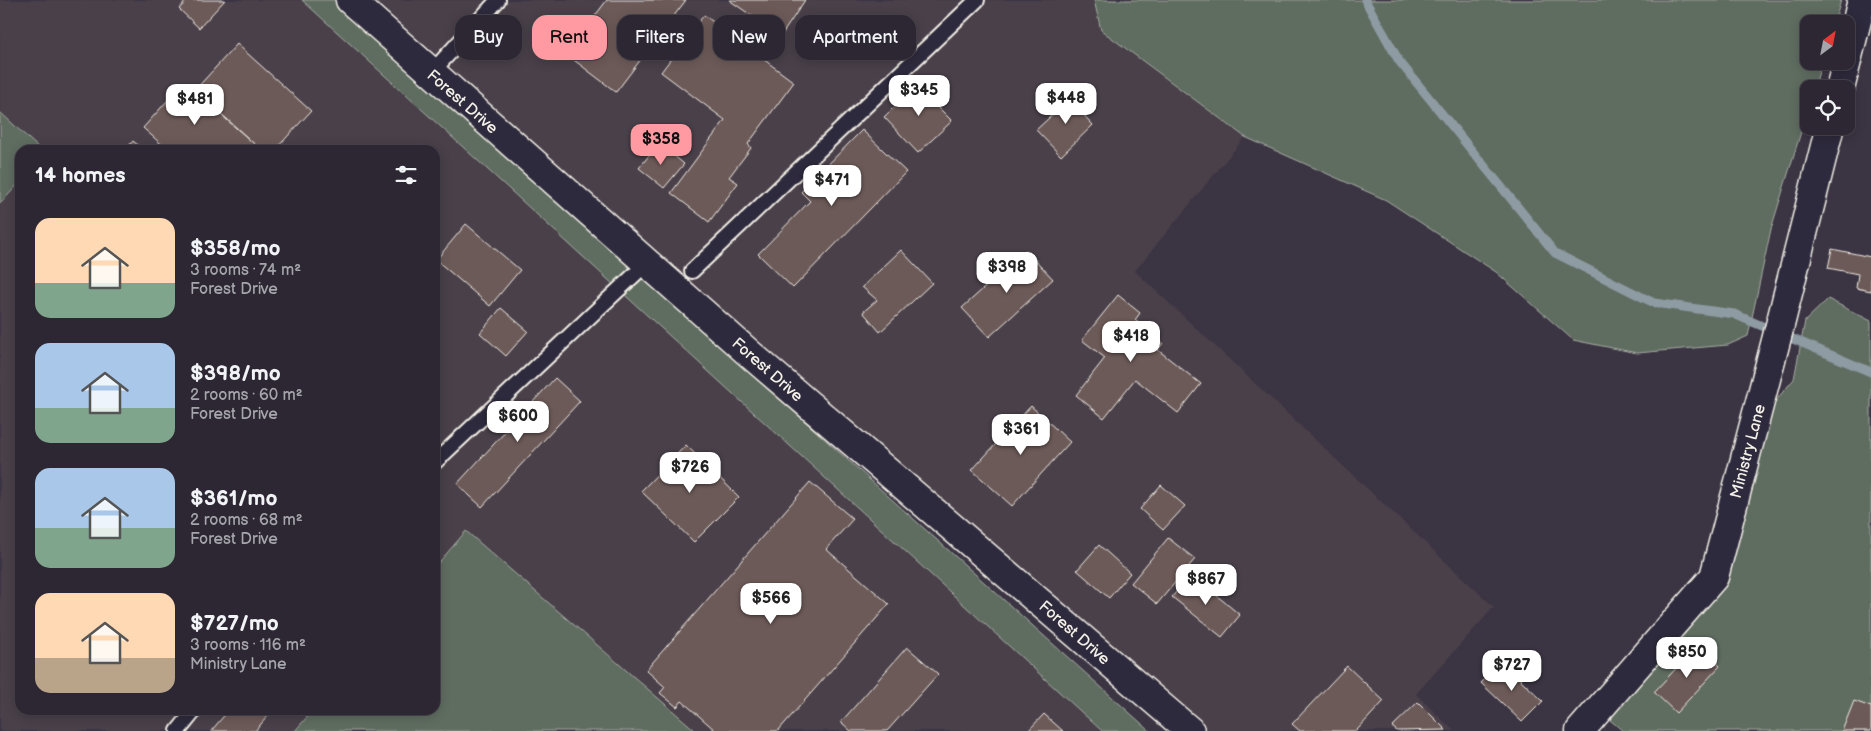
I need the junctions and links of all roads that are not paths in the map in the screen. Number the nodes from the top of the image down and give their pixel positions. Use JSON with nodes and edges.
{"nodes":[{"id":1,"x":350,"y":0,"type":"edge"},
{"id":2,"x":498,"y":0,"type":"edge"},
{"id":3,"x":977,"y":0,"type":"edge"},
{"id":4,"x":1862,"y":0,"type":"edge"},
{"id":5,"x":431,"y":73,"type":"junction"},
{"id":6,"x":1842,"y":80,"type":"edge"},
{"id":7,"x":1828,"y":135,"type":"edge"},
{"id":8,"x":647,"y":263,"type":"junction"},
{"id":9,"x":692,"y":271,"type":"dead end"},
{"id":10,"x":440,"y":457,"type":"edge"},
{"id":11,"x":191,"y":715,"type":"edge"},
{"id":12,"x":178,"y":731,"type":"edge"},
{"id":13,"x":1190,"y":731,"type":"edge"},
{"id":14,"x":1580,"y":731,"type":"edge"}],
"edges":[{"from":1,"to":5,"type":"main road","name":"Forest Drive"},
{"from":2,"to":5,"type":"lane"},
{"from":3,"to":9,"type":"lane"},
{"from":4,"to":6,"type":"main road"},
{"from":5,"to":8,"type":"main road","name":"Forest Drive"},
{"from":7,"to":14,"type":"main road","name":"Ministry Lane"},
{"from":8,"to":10,"type":"lane"},
{"from":8,"to":13,"type":"main road","name":"Forest Drive"},
{"from":11,"to":12,"type":"lane"}]}
